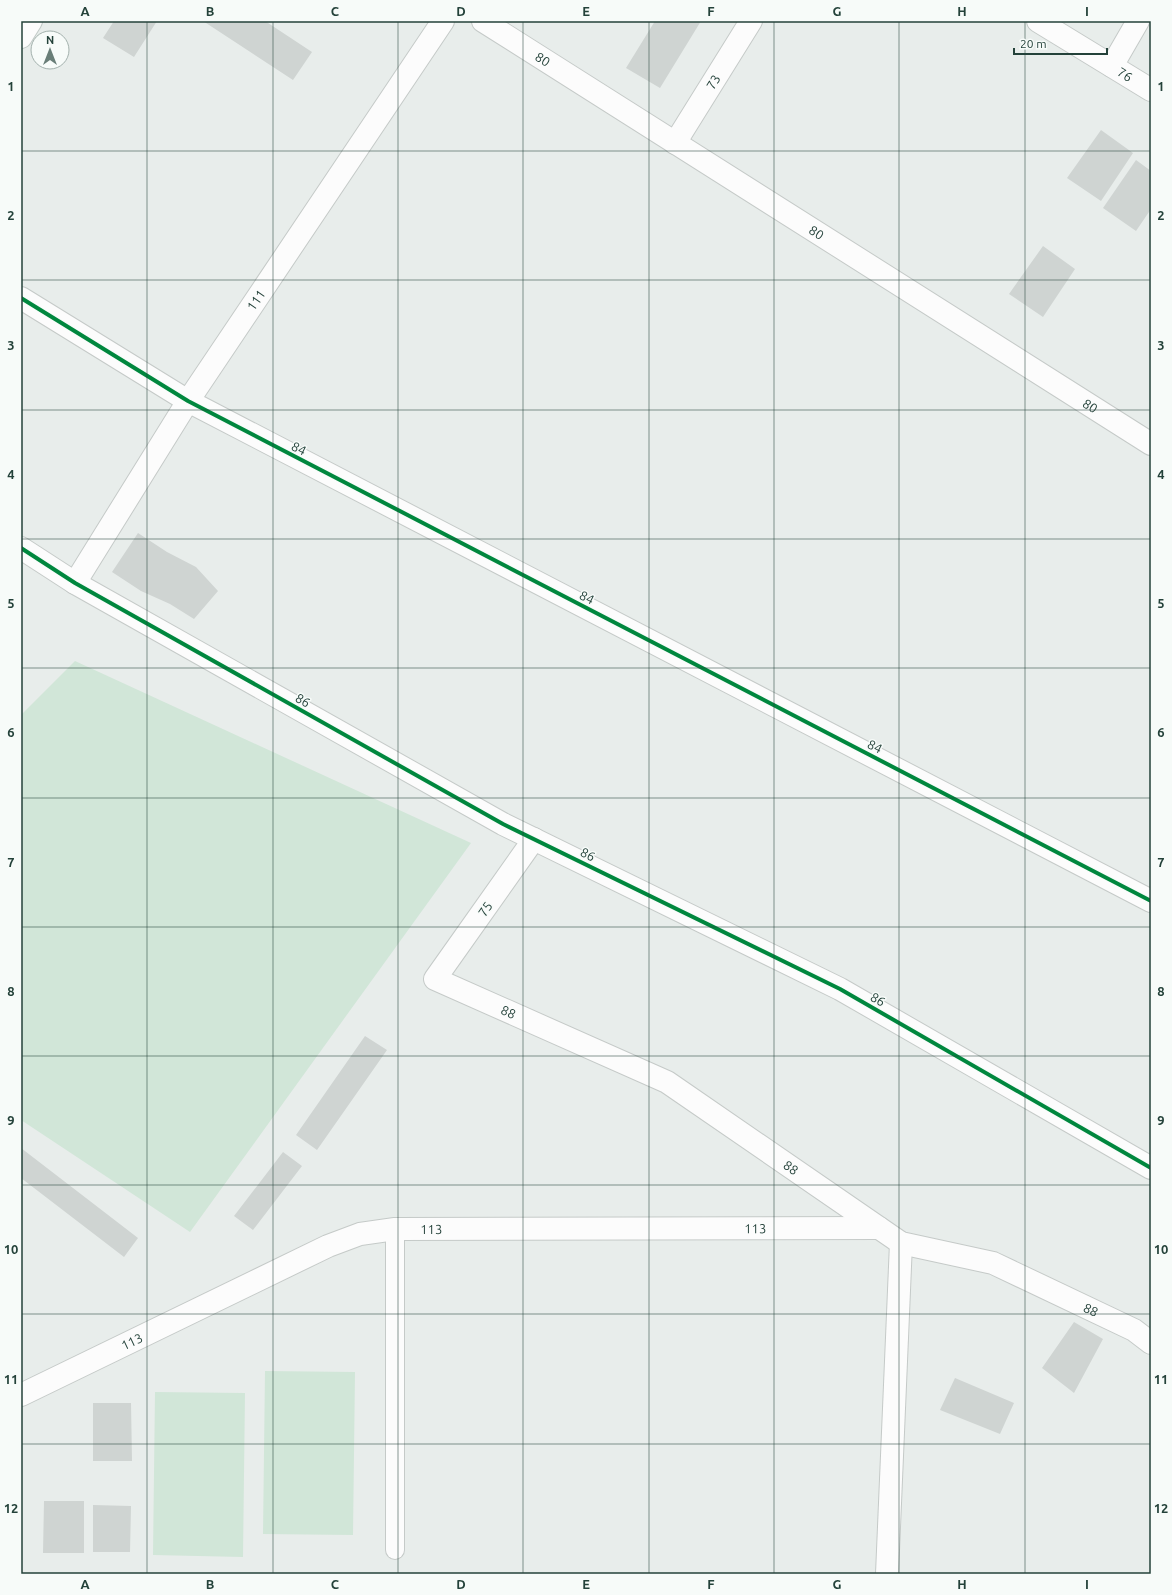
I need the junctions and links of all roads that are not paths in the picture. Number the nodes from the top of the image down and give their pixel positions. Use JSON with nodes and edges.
{"nodes":[{"id":1,"x":32,"y":21,"type":"edge"},
{"id":2,"x":443,"y":21,"type":"edge"},
{"id":3,"x":483,"y":21,"type":"edge"},
{"id":4,"x":751,"y":21,"type":"edge"},
{"id":5,"x":1038,"y":21,"type":"edge"},
{"id":6,"x":1138,"y":21,"type":"edge"},
{"id":7,"x":21,"y":37,"type":"edge"},
{"id":8,"x":1112,"y":66,"type":"junction"},
{"id":9,"x":1151,"y":90,"type":"edge"},
{"id":10,"x":675,"y":143,"type":"junction"},
{"id":11,"x":21,"y":298,"type":"edge"},
{"id":12,"x":188,"y":401,"type":"junction"},
{"id":13,"x":1151,"y":444,"type":"edge"},
{"id":14,"x":21,"y":548,"type":"edge"},
{"id":15,"x":75,"y":583,"type":"junction"},
{"id":16,"x":534,"y":839,"type":"junction"},
{"id":17,"x":1151,"y":901,"type":"edge"},
{"id":18,"x":435,"y":978,"type":"joint"},
{"id":19,"x":1151,"y":1168,"type":"edge"},
{"id":20,"x":879,"y":1228,"type":"junction"},
{"id":21,"x":395,"y":1229,"type":"junction"},
{"id":22,"x":901,"y":1243,"type":"junction"},
{"id":23,"x":1151,"y":1343,"type":"edge"},
{"id":24,"x":21,"y":1394,"type":"edge"},
{"id":25,"x":395,"y":1550,"type":"dead end"},
{"id":26,"x":887,"y":1574,"type":"edge"}],
"edges":[{"from":1,"to":7,"type":"street"},
{"from":2,"to":12,"type":"street","name":"111"},
{"from":3,"to":10,"type":"street","name":"80"},
{"from":4,"to":10,"type":"street","name":"73"},
{"from":5,"to":8,"type":"street","name":"76"},
{"from":6,"to":8,"type":"street"},
{"from":8,"to":9,"type":"street","name":"76"},
{"from":10,"to":13,"type":"street","name":"80"},
{"from":11,"to":12,"type":"street","name":"84"},
{"from":12,"to":15,"type":"street","name":"111"},
{"from":12,"to":17,"type":"street","name":"84"},
{"from":14,"to":15,"type":"street","name":"86"},
{"from":15,"to":16,"type":"street","name":"86"},
{"from":16,"to":18,"type":"street","name":"75"},
{"from":16,"to":19,"type":"street","name":"86"},
{"from":18,"to":20,"type":"street","name":"88"},
{"from":20,"to":21,"type":"street","name":"113"},
{"from":20,"to":22,"type":"street","name":"88"},
{"from":21,"to":24,"type":"street","name":"113"},
{"from":21,"to":25,"type":"lane"},
{"from":22,"to":23,"type":"street","name":"88"},
{"from":22,"to":26,"type":"street"}]}
